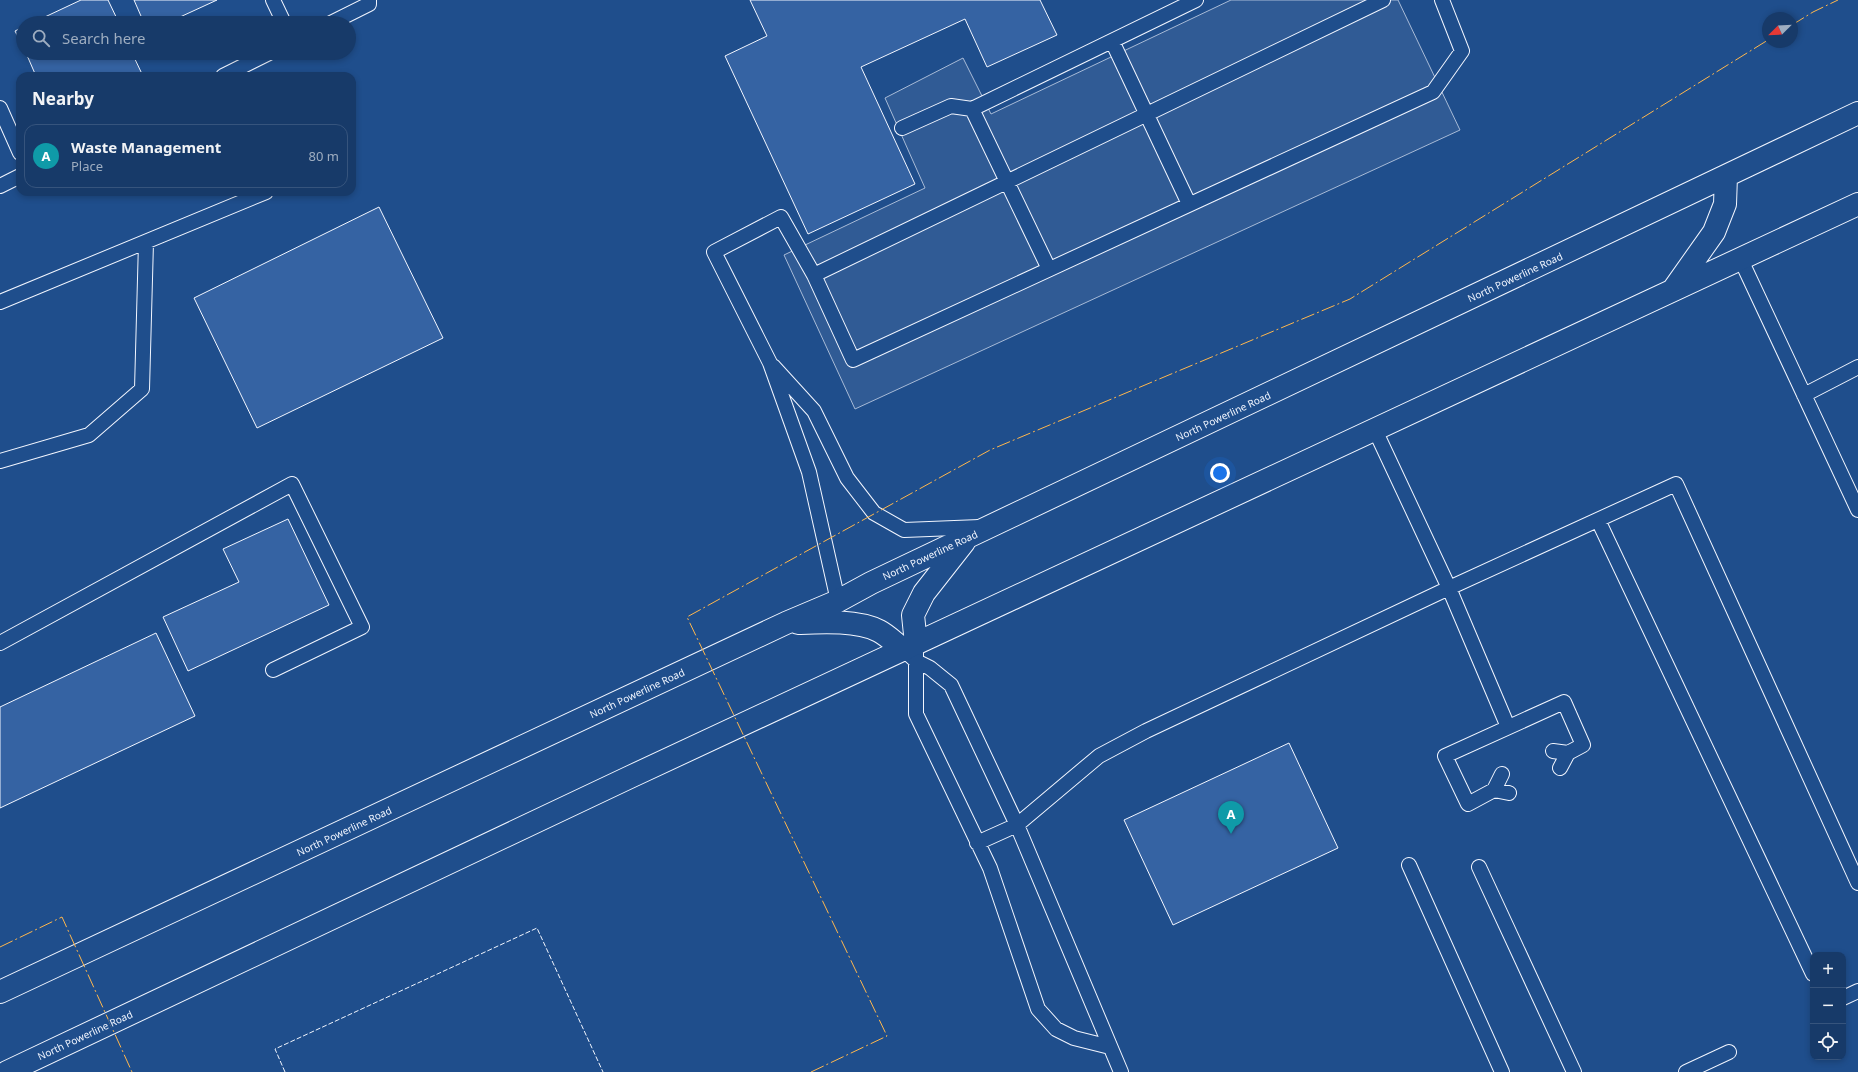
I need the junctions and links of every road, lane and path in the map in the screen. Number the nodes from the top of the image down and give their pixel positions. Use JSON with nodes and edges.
{"nodes":[{"id":1,"x":273,"y":0,"type":"edge"},
{"id":2,"x":369,"y":0,"type":"edge"},
{"id":3,"x":1196,"y":0,"type":"edge"},
{"id":4,"x":1383,"y":0,"type":"edge"},
{"id":5,"x":1442,"y":0,"type":"edge"},
{"id":6,"x":281,"y":16,"type":"edge"},
{"id":7,"x":345,"y":16,"type":"edge"},
{"id":8,"x":1112,"y":41,"type":"junction"},
{"id":9,"x":255,"y":60,"type":"edge"},
{"id":10,"x":231,"y":72,"type":"edge"},
{"id":11,"x":0,"y":108,"type":"edge"},
{"id":12,"x":972,"y":109,"type":"junction"},
{"id":13,"x":1858,"y":113,"type":"edge"},
{"id":14,"x":1146,"y":114,"type":"junction"},
{"id":15,"x":902,"y":128,"type":"dead end"},
{"id":16,"x":16,"y":144,"type":"edge"},
{"id":17,"x":1726,"y":176,"type":"junction"},
{"id":18,"x":16,"y":178,"type":"edge"},
{"id":19,"x":1008,"y":182,"type":"junction"},
{"id":20,"x":0,"y":186,"type":"edge"},
{"id":21,"x":256,"y":196,"type":"edge"},
{"id":22,"x":1189,"y":204,"type":"junction"},
{"id":23,"x":1858,"y":204,"type":"edge"},
{"id":24,"x":146,"y":242,"type":"junction"},
{"id":25,"x":1741,"y":260,"type":"junction"},
{"id":26,"x":1049,"y":269,"type":"junction"},
{"id":27,"x":814,"y":275,"type":"junction"},
{"id":28,"x":1672,"y":291,"type":"junction"},
{"id":29,"x":0,"y":302,"type":"edge"},
{"id":30,"x":770,"y":363,"type":"junction"},
{"id":31,"x":1858,"y":367,"type":"edge"},
{"id":32,"x":1804,"y":395,"type":"junction"},
{"id":33,"x":1375,"y":430,"type":"junction"},
{"id":34,"x":0,"y":461,"type":"edge"},
{"id":35,"x":1858,"y":510,"type":"edge"},
{"id":36,"x":1598,"y":520,"type":"junction"},
{"id":37,"x":989,"y":527,"type":"junction"},
{"id":38,"x":968,"y":538,"type":"junction"},
{"id":39,"x":1448,"y":588,"type":"junction"},
{"id":40,"x":838,"y":601,"type":"junction"},
{"id":41,"x":786,"y":623,"type":"junction"},
{"id":42,"x":0,"y":643,"type":"edge"},
{"id":43,"x":912,"y":652,"type":"junction"},
{"id":44,"x":273,"y":670,"type":"dead end"},
{"id":45,"x":1508,"y":726,"type":"junction"},
{"id":46,"x":1553,"y":751,"type":"dead end"},
{"id":47,"x":1568,"y":753,"type":"junction"},
{"id":48,"x":1560,"y":768,"type":"dead end"},
{"id":49,"x":1502,"y":774,"type":"dead end"},
{"id":50,"x":1494,"y":790,"type":"junction"},
{"id":51,"x":1509,"y":793,"type":"dead end"},
{"id":52,"x":1017,"y":825,"type":"junction"},
{"id":53,"x":977,"y":843,"type":"junction"},
{"id":54,"x":1409,"y":865,"type":"dead end"},
{"id":55,"x":1479,"y":867,"type":"dead end"},
{"id":56,"x":1858,"y":883,"type":"edge"},
{"id":57,"x":1810,"y":968,"type":"edge"},
{"id":58,"x":1858,"y":991,"type":"edge"},
{"id":59,"x":0,"y":992,"type":"edge"},
{"id":60,"x":1846,"y":997,"type":"edge"},
{"id":61,"x":1110,"y":1047,"type":"junction"},
{"id":62,"x":1728,"y":1052,"type":"dead end"},
{"id":63,"x":8,"y":1072,"type":"edge"},
{"id":64,"x":1121,"y":1072,"type":"edge"},
{"id":65,"x":1502,"y":1072,"type":"edge"},
{"id":66,"x":1574,"y":1072,"type":"edge"},
{"id":67,"x":1686,"y":1072,"type":"edge"}],
"edges":[{"from":1,"to":6,"type":"lane"},
{"from":2,"to":7,"type":"lane"},
{"from":3,"to":8,"type":"lane"},
{"from":4,"to":14,"type":"lane"},
{"from":5,"to":22,"type":"lane"},
{"from":8,"to":12,"type":"lane"},
{"from":8,"to":14,"type":"lane"},
{"from":9,"to":10,"type":"lane"},
{"from":11,"to":16,"type":"lane"},
{"from":12,"to":15,"type":"lane"},
{"from":12,"to":19,"type":"lane"},
{"from":13,"to":17,"type":"main road","name":"North Powerline Road"},
{"from":14,"to":19,"type":"lane"},
{"from":14,"to":22,"type":"lane"},
{"from":17,"to":28,"type":"main road"},
{"from":17,"to":37,"type":"main road","name":"North Powerline Road"},
{"from":18,"to":20,"type":"lane"},
{"from":19,"to":26,"type":"lane"},
{"from":19,"to":27,"type":"lane"},
{"from":21,"to":24,"type":"lane"},
{"from":22,"to":26,"type":"lane"},
{"from":23,"to":25,"type":"main road","name":"North Powerline Road"},
{"from":24,"to":29,"type":"lane"},
{"from":24,"to":34,"type":"lane"},
{"from":25,"to":28,"type":"main road","name":"North Powerline Road"},
{"from":25,"to":32,"type":"lane"},
{"from":26,"to":27,"type":"lane"},
{"from":27,"to":30,"type":"lane"},
{"from":28,"to":33,"type":"main road","name":"North Powerline Road"},
{"from":30,"to":37,"type":"lane"},
{"from":30,"to":40,"type":"lane"},
{"from":31,"to":32,"type":"lane"},
{"from":32,"to":35,"type":"lane"},
{"from":33,"to":39,"type":"lane"},
{"from":33,"to":43,"type":"main road","name":"North Powerline Road"},
{"from":36,"to":39,"type":"lane"},
{"from":36,"to":56,"type":"lane"},
{"from":36,"to":57,"type":"lane"},
{"from":37,"to":38,"type":"main road","name":"North Powerline Road"},
{"from":38,"to":40,"type":"main road","name":"North Powerline Road"},
{"from":38,"to":43,"type":"main road"},
{"from":39,"to":45,"type":"lane"},
{"from":39,"to":52,"type":"lane"},
{"from":40,"to":41,"type":"main road","name":"North Powerline Road"},
{"from":41,"to":43,"type":"main road"},
{"from":41,"to":59,"type":"main road","name":"North Powerline Road"},
{"from":42,"to":44,"type":"lane"},
{"from":43,"to":52,"type":"lane"},
{"from":43,"to":53,"type":"lane"},
{"from":43,"to":63,"type":"main road","name":"North Powerline Road"},
{"from":45,"to":47,"type":"lane"},
{"from":45,"to":50,"type":"lane"},
{"from":46,"to":47,"type":"lane"},
{"from":47,"to":48,"type":"lane"},
{"from":49,"to":50,"type":"lane"},
{"from":50,"to":51,"type":"lane"},
{"from":52,"to":53,"type":"lane"},
{"from":52,"to":61,"type":"lane"},
{"from":53,"to":61,"type":"lane"},
{"from":54,"to":65,"type":"lane"},
{"from":55,"to":66,"type":"lane"},
{"from":58,"to":60,"type":"lane"},
{"from":61,"to":64,"type":"lane"},
{"from":62,"to":67,"type":"lane"}]}
